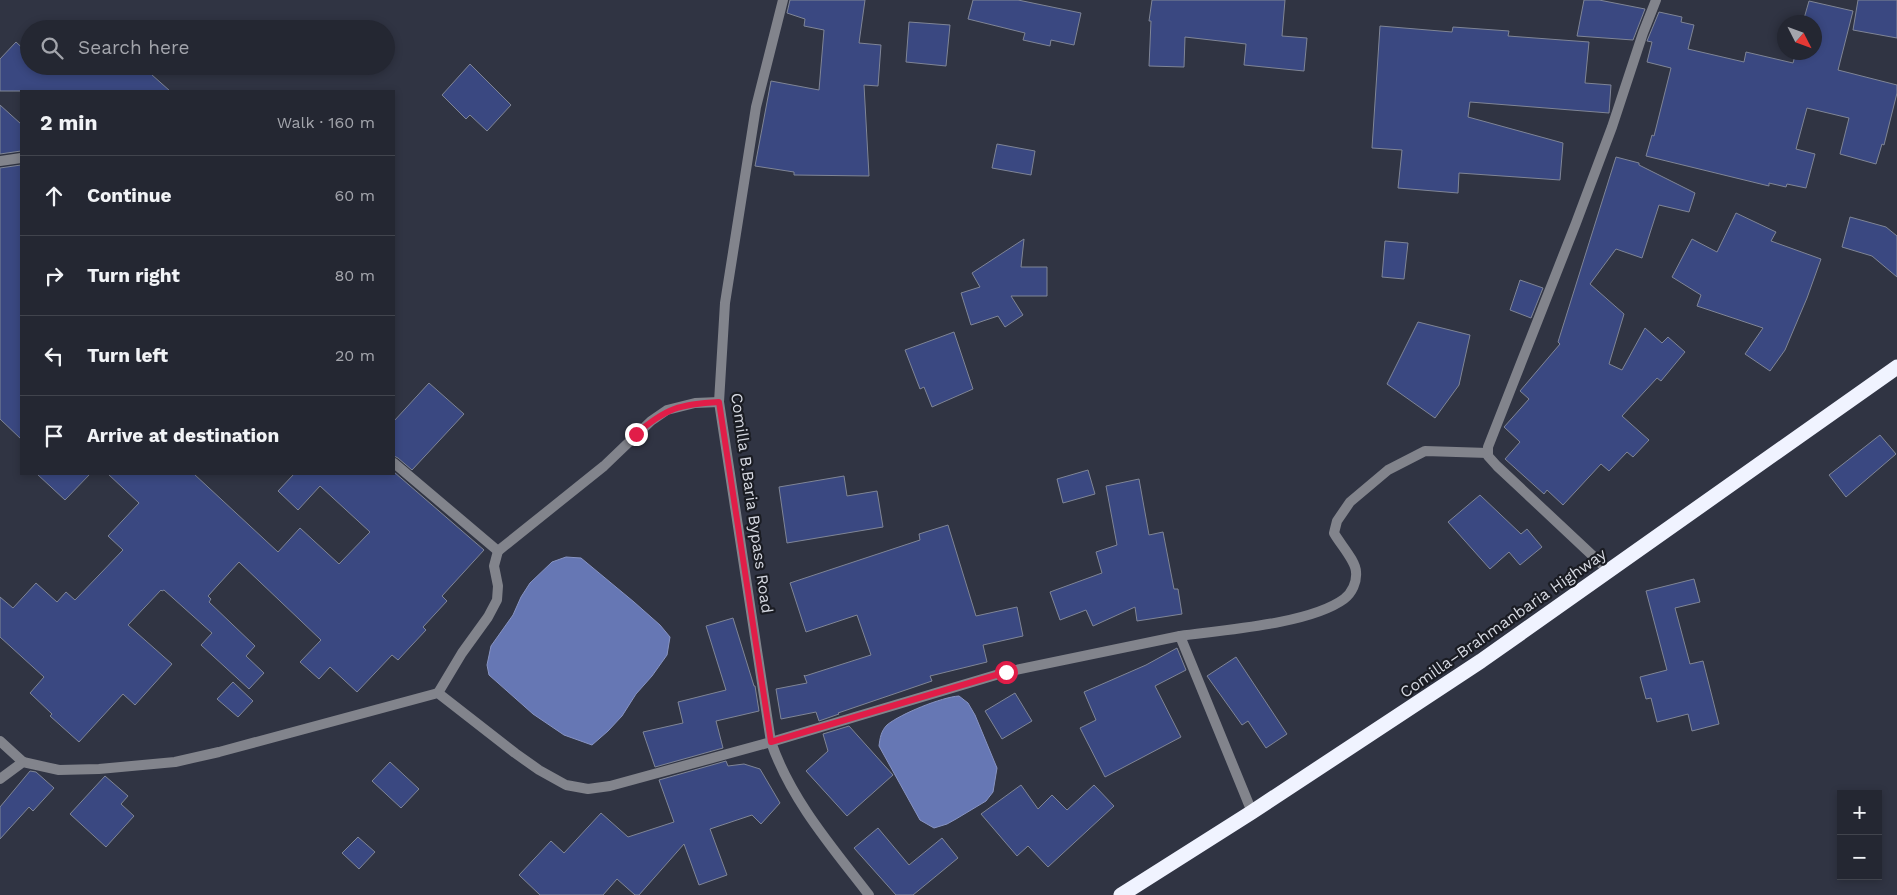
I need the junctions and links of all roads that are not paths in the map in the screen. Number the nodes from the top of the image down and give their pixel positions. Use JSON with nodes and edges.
{"nodes":[{"id":1,"x":783,"y":0,"type":"edge"},
{"id":2,"x":1656,"y":0,"type":"edge"},
{"id":3,"x":20,"y":158,"type":"edge"},
{"id":4,"x":0,"y":161,"type":"edge"},
{"id":5,"x":1897,"y":367,"type":"edge"},
{"id":6,"x":719,"y":402,"type":"junction"},
{"id":7,"x":1488,"y":453,"type":"junction"},
{"id":8,"x":395,"y":464,"type":"edge"},
{"id":9,"x":498,"y":551,"type":"junction"},
{"id":10,"x":1609,"y":571,"type":"junction"},
{"id":11,"x":1180,"y":636,"type":"junction"},
{"id":12,"x":438,"y":693,"type":"junction"},
{"id":13,"x":0,"y":741,"type":"edge"},
{"id":14,"x":771,"y":742,"type":"junction"},
{"id":15,"x":23,"y":762,"type":"junction"},
{"id":16,"x":0,"y":778,"type":"edge"},
{"id":17,"x":1252,"y":812,"type":"junction"},
{"id":18,"x":869,"y":895,"type":"edge"},
{"id":19,"x":1121,"y":895,"type":"edge"}],
"edges":[{"from":1,"to":6,"type":"street","name":"Comilla B.Baria Bypass Road"},
{"from":2,"to":7,"type":"street"},
{"from":3,"to":4,"type":"street"},
{"from":5,"to":10,"type":"highway","name":"Comilla–Brahmanbaria Highway"},
{"from":6,"to":9,"type":"street"},
{"from":6,"to":14,"type":"street","name":"Comilla B.Baria Bypass Road"},
{"from":7,"to":10,"type":"street"},
{"from":7,"to":11,"type":"street"},
{"from":8,"to":9,"type":"street"},
{"from":9,"to":12,"type":"street"},
{"from":10,"to":17,"type":"highway","name":"Comilla–Brahmanbaria Highway"},
{"from":11,"to":14,"type":"street"},
{"from":11,"to":17,"type":"street"},
{"from":12,"to":14,"type":"street"},
{"from":12,"to":15,"type":"street"},
{"from":13,"to":15,"type":"street"},
{"from":14,"to":18,"type":"street","name":"Comilla B.Baria Bypass Road"},
{"from":15,"to":16,"type":"street"},
{"from":17,"to":19,"type":"highway","name":"Comilla–Brahmanbaria Highway"}]}
